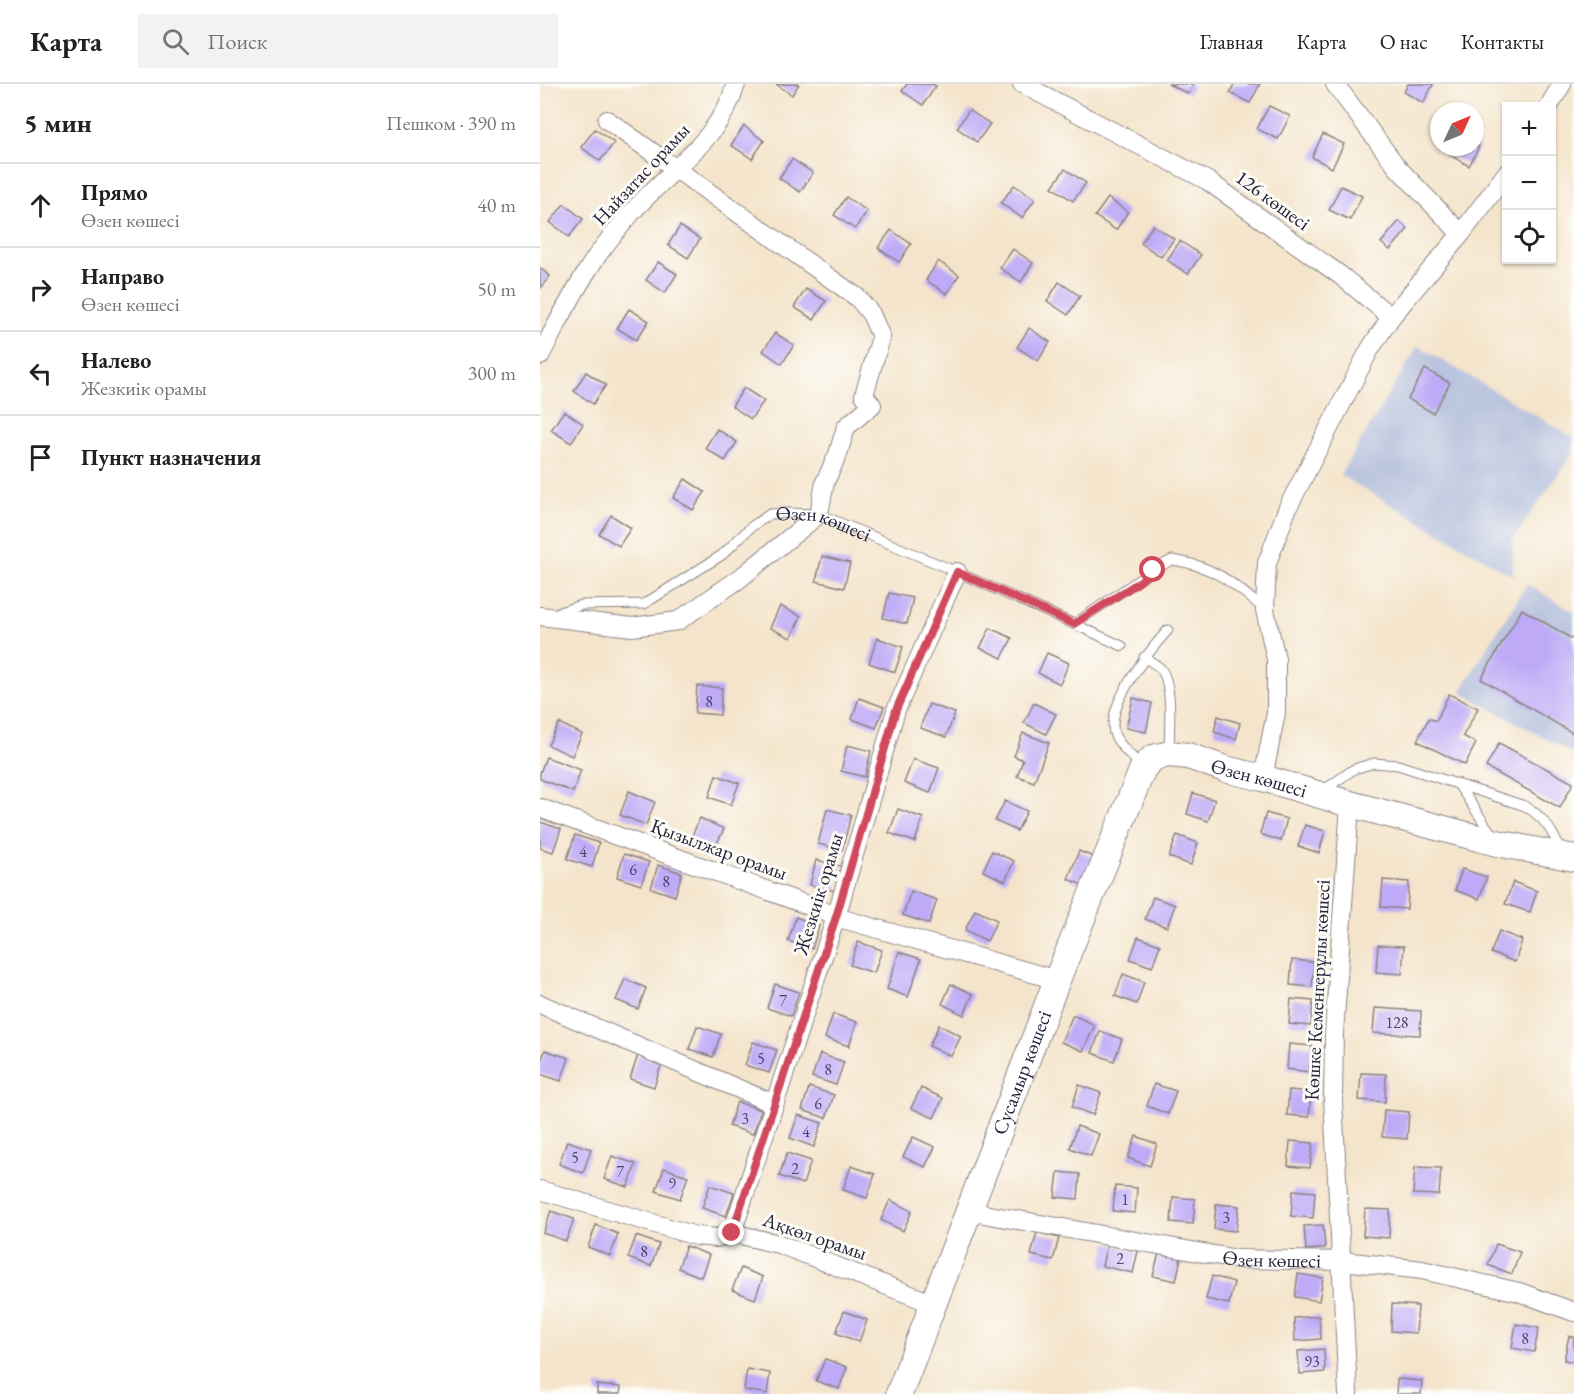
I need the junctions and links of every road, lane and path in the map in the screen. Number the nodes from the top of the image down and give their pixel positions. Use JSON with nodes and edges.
{"nodes":[{"id":1,"x":736,"y":84,"type":"edge"},
{"id":2,"x":1022,"y":84,"type":"edge"},
{"id":3,"x":1335,"y":84,"type":"edge"},
{"id":4,"x":1562,"y":84,"type":"edge"},
{"id":5,"x":1551,"y":102,"type":"edge"},
{"id":6,"x":607,"y":120,"type":"dead end"},
{"id":7,"x":676,"y":169,"type":"junction"},
{"id":8,"x":1502,"y":179,"type":"edge"},
{"id":9,"x":1461,"y":234,"type":"junction"},
{"id":10,"x":1391,"y":317,"type":"junction"},
{"id":11,"x":540,"y":356,"type":"edge"},
{"id":12,"x":819,"y":514,"type":"junction"},
{"id":13,"x":957,"y":572,"type":"junction"},
{"id":14,"x":1264,"y":610,"type":"junction"},
{"id":15,"x":544,"y":617,"type":"edge"},
{"id":16,"x":1074,"y":624,"type":"junction"},
{"id":17,"x":1168,"y":630,"type":"dead end"},
{"id":18,"x":1122,"y":646,"type":"dead end"},
{"id":19,"x":1144,"y":657,"type":"junction"},
{"id":20,"x":1155,"y":760,"type":"junction"},
{"id":21,"x":1263,"y":778,"type":"junction"},
{"id":22,"x":1457,"y":783,"type":"junction"},
{"id":23,"x":1318,"y":794,"type":"junction"},
{"id":24,"x":1350,"y":804,"type":"junction"},
{"id":25,"x":540,"y":808,"type":"edge"},
{"id":26,"x":1497,"y":843,"type":"junction"},
{"id":27,"x":1568,"y":857,"type":"edge"},
{"id":28,"x":836,"y":917,"type":"junction"},
{"id":29,"x":1057,"y":980,"type":"junction"},
{"id":30,"x":540,"y":1004,"type":"edge"},
{"id":31,"x":774,"y":1104,"type":"junction"},
{"id":32,"x":540,"y":1190,"type":"edge"},
{"id":33,"x":967,"y":1211,"type":"junction"},
{"id":34,"x":732,"y":1233,"type":"junction"},
{"id":35,"x":1343,"y":1262,"type":"junction"},
{"id":36,"x":934,"y":1304,"type":"junction"},
{"id":37,"x":1574,"y":1312,"type":"edge"},
{"id":38,"x":899,"y":1394,"type":"edge"},
{"id":39,"x":1348,"y":1394,"type":"edge"}],
"edges":[{"from":1,"to":7,"type":"street","name":"Найзатас орамы"},
{"from":2,"to":10,"type":"street","name":"126 көшесі"},
{"from":3,"to":9,"type":"street"},
{"from":4,"to":5,"type":"street"},
{"from":6,"to":7,"type":"street"},
{"from":7,"to":11,"type":"street","name":"Найзатас орамы"},
{"from":7,"to":12,"type":"street"},
{"from":8,"to":9,"type":"street"},
{"from":9,"to":10,"type":"street"},
{"from":10,"to":14,"type":"street"},
{"from":12,"to":13,"type":"lane","name":"Өзен көшесі"},
{"from":12,"to":15,"type":"lane","name":"Өзен көшесі"},
{"from":12,"to":15,"type":"street"},
{"from":13,"to":16,"type":"lane","name":"Өзен көшесі"},
{"from":13,"to":28,"type":"street","name":"Жезкиік орамы"},
{"from":14,"to":16,"type":"lane"},
{"from":14,"to":21,"type":"street"},
{"from":16,"to":18,"type":"lane","name":"Өзен көшесі"},
{"from":17,"to":19,"type":"lane"},
{"from":19,"to":20,"type":"lane"},
{"from":19,"to":20,"type":"lane"},
{"from":20,"to":21,"type":"main road","name":"Өзен көшесі"},
{"from":20,"to":29,"type":"main road","name":"Сусамыр көшесі"},
{"from":21,"to":23,"type":"main road","name":"Өзен көшесі"},
{"from":22,"to":23,"type":"lane"},
{"from":22,"to":26,"type":"lane"},
{"from":22,"to":27,"type":"lane"},
{"from":23,"to":24,"type":"main road","name":"Өзен көшесі"},
{"from":24,"to":26,"type":"main road","name":"Өзен көшесі"},
{"from":24,"to":35,"type":"street","name":"Көшке Кеменгерұлы көшесі"},
{"from":25,"to":28,"type":"street","name":"Қызылжар орамы"},
{"from":26,"to":27,"type":"main road","name":"Өзен көшесі"},
{"from":28,"to":29,"type":"street","name":"Қызылжар орамы"},
{"from":28,"to":31,"type":"street","name":"Жезкиік орамы"},
{"from":29,"to":33,"type":"main road","name":"Сусамыр көшесі"},
{"from":30,"to":31,"type":"street"},
{"from":31,"to":34,"type":"street","name":"Жезкиік орамы"},
{"from":32,"to":34,"type":"street","name":"Ақкөл орамы"},
{"from":33,"to":35,"type":"street","name":"Өзен көшесі"},
{"from":33,"to":36,"type":"main road","name":"Сусамыр көшесі"},
{"from":34,"to":36,"type":"street","name":"Ақкөл орамы"},
{"from":35,"to":37,"type":"street","name":"Өзен көшесі"},
{"from":35,"to":39,"type":"street","name":"Көшке Кеменгерұлы көшесі"},
{"from":36,"to":38,"type":"main road","name":"Сусамыр көшесі"}]}
